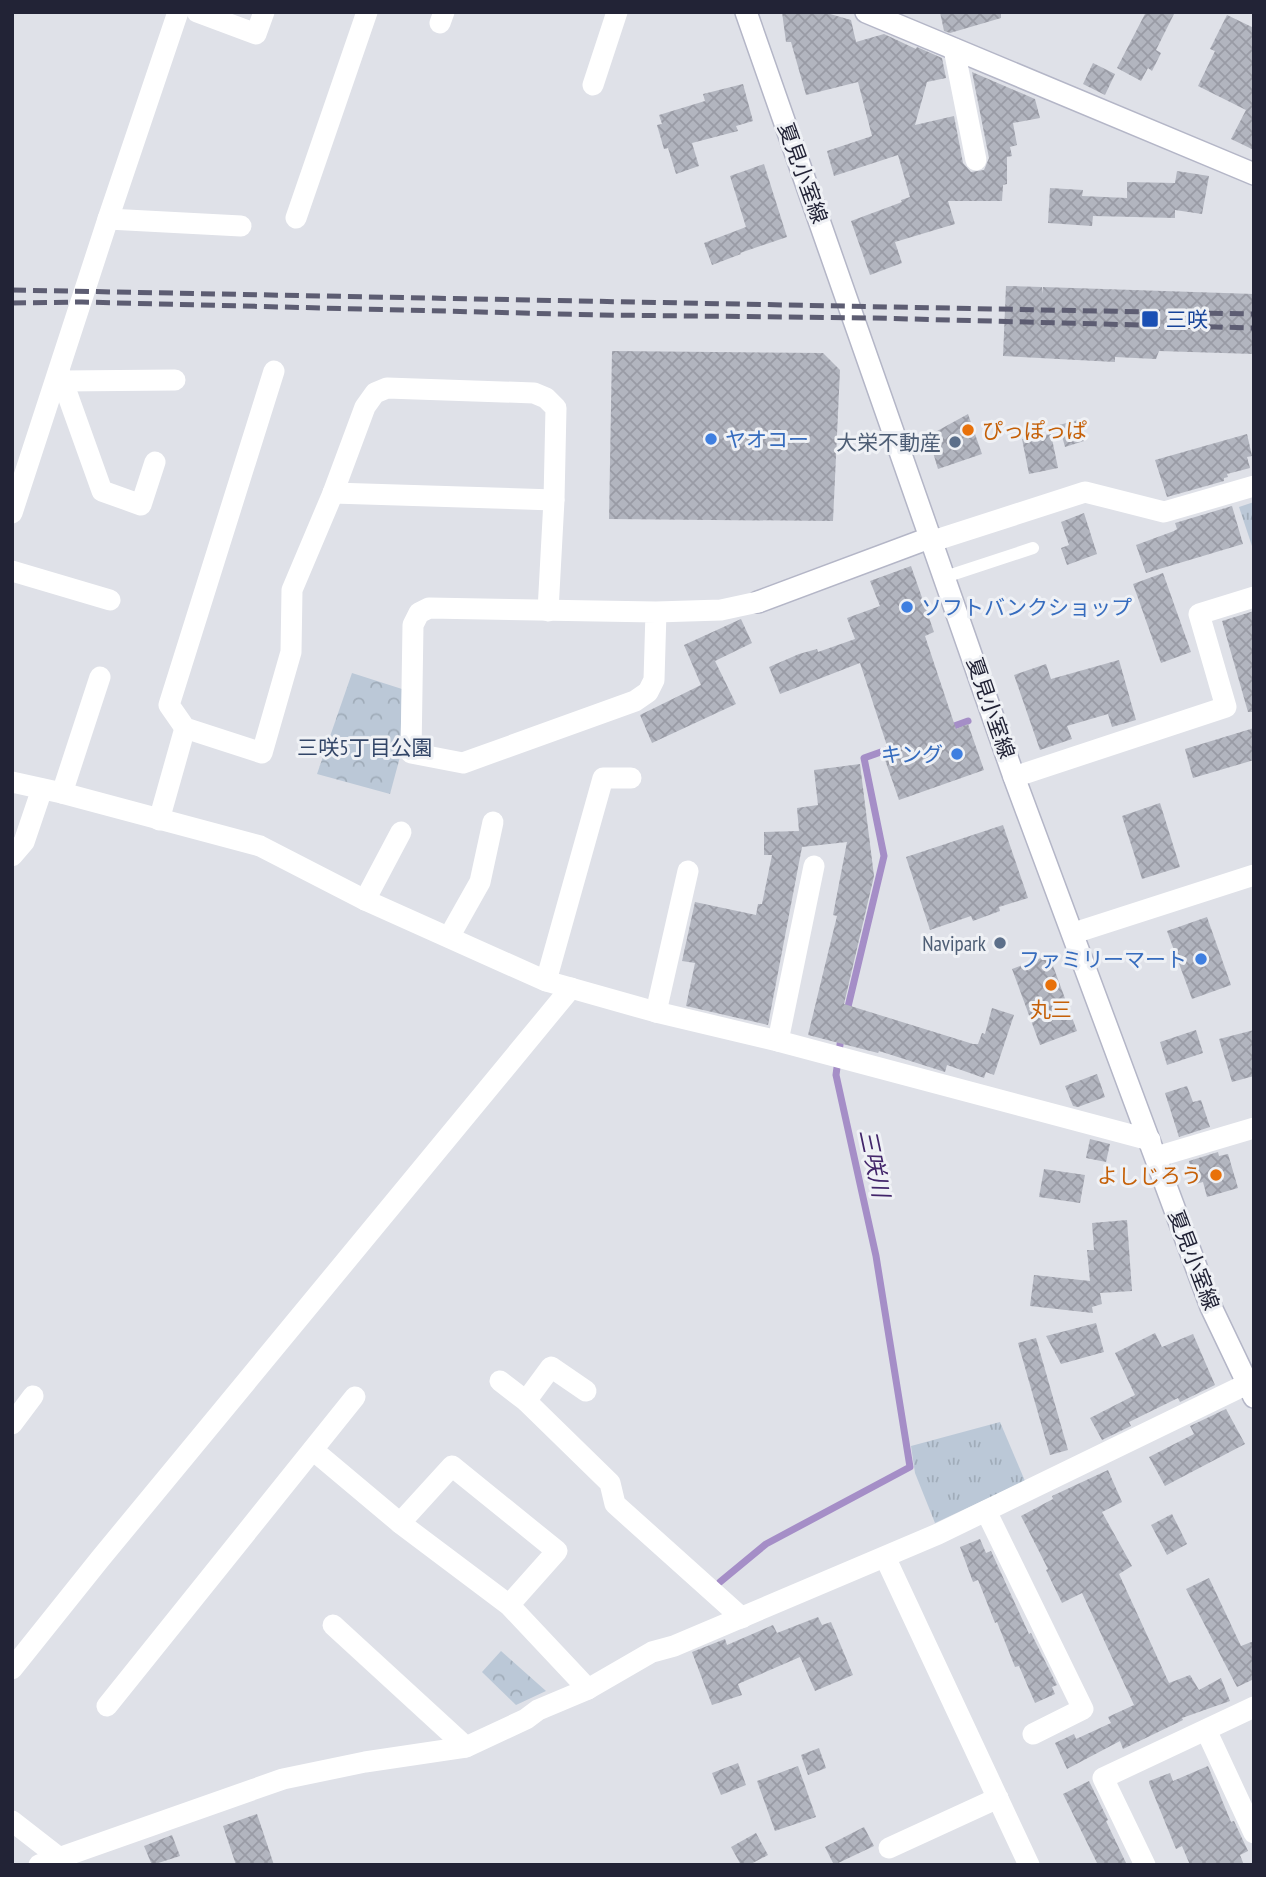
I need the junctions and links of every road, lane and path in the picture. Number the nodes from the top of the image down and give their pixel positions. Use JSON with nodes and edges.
{"nodes":[{"id":1,"x":178,"y":12,"type":"edge"},
{"id":2,"x":197,"y":12,"type":"edge"},
{"id":3,"x":264,"y":12,"type":"edge"},
{"id":4,"x":367,"y":12,"type":"edge"},
{"id":5,"x":617,"y":12,"type":"edge"},
{"id":6,"x":746,"y":12,"type":"edge"},
{"id":7,"x":877,"y":14,"type":"edge"},
{"id":8,"x":954,"y":49,"type":"junction"},
{"id":9,"x":593,"y":85,"type":"dead end"},
{"id":10,"x":976,"y":160,"type":"dead end"},
{"id":11,"x":1254,"y":174,"type":"edge"},
{"id":12,"x":296,"y":218,"type":"dead end"},
{"id":13,"x":108,"y":219,"type":"junction"},
{"id":14,"x":241,"y":226,"type":"dead end"},
{"id":15,"x":274,"y":371,"type":"dead end"},
{"id":16,"x":61,"y":376,"type":"junction"},
{"id":17,"x":175,"y":380,"type":"dead end"},
{"id":18,"x":155,"y":462,"type":"dead end"},
{"id":19,"x":1254,"y":486,"type":"edge"},
{"id":20,"x":333,"y":493,"type":"junction"},
{"id":21,"x":554,"y":500,"type":"junction"},
{"id":22,"x":12,"y":513,"type":"edge"},
{"id":23,"x":932,"y":539,"type":"junction"},
{"id":24,"x":1032,"y":548,"type":"dead end"},
{"id":25,"x":12,"y":571,"type":"edge"},
{"id":26,"x":945,"y":577,"type":"junction"},
{"id":27,"x":1254,"y":597,"type":"edge"},
{"id":28,"x":110,"y":600,"type":"dead end"},
{"id":29,"x":548,"y":611,"type":"junction"},
{"id":30,"x":656,"y":612,"type":"junction"},
{"id":31,"x":100,"y":677,"type":"dead end"},
{"id":32,"x":185,"y":727,"type":"junction"},
{"id":33,"x":1014,"y":777,"type":"junction"},
{"id":34,"x":631,"y":778,"type":"dead end"},
{"id":35,"x":12,"y":782,"type":"edge"},
{"id":36,"x":52,"y":791,"type":"junction"},
{"id":37,"x":159,"y":820,"type":"junction"},
{"id":38,"x":493,"y":822,"type":"dead end"},
{"id":39,"x":401,"y":832,"type":"dead end"},
{"id":40,"x":12,"y":856,"type":"edge"},
{"id":41,"x":814,"y":866,"type":"dead end"},
{"id":42,"x":688,"y":871,"type":"dead end"},
{"id":43,"x":1254,"y":875,"type":"edge"},
{"id":44,"x":365,"y":900,"type":"junction"},
{"id":45,"x":1073,"y":933,"type":"junction"},
{"id":46,"x":449,"y":937,"type":"junction"},
{"id":47,"x":546,"y":981,"type":"junction"},
{"id":48,"x":571,"y":988,"type":"junction"},
{"id":49,"x":656,"y":1012,"type":"junction"},
{"id":50,"x":778,"y":1041,"type":"junction"},
{"id":51,"x":1254,"y":1128,"type":"edge"},
{"id":52,"x":1153,"y":1148,"type":"junction"},
{"id":53,"x":500,"y":1381,"type":"dead end"},
{"id":54,"x":1250,"y":1390,"type":"edge"},
{"id":55,"x":586,"y":1391,"type":"dead end"},
{"id":56,"x":33,"y":1396,"type":"dead end"},
{"id":57,"x":355,"y":1397,"type":"dead end"},
{"id":58,"x":526,"y":1401,"type":"junction"},
{"id":59,"x":12,"y":1424,"type":"edge"},
{"id":60,"x":313,"y":1450,"type":"junction"},
{"id":61,"x":986,"y":1511,"type":"junction"},
{"id":62,"x":400,"y":1522,"type":"junction"},
{"id":63,"x":884,"y":1557,"type":"junction"},
{"id":64,"x":509,"y":1605,"type":"junction"},
{"id":65,"x":742,"y":1618,"type":"junction"},
{"id":66,"x":333,"y":1625,"type":"dead end"},
{"id":67,"x":12,"y":1669,"type":"edge"},
{"id":68,"x":588,"y":1689,"type":"junction"},
{"id":69,"x":107,"y":1706,"type":"dead end"},
{"id":70,"x":1254,"y":1707,"type":"edge"},
{"id":71,"x":1206,"y":1730,"type":"junction"},
{"id":72,"x":1034,"y":1734,"type":"dead end"},
{"id":73,"x":466,"y":1747,"type":"junction"},
{"id":74,"x":998,"y":1798,"type":"junction"},
{"id":75,"x":12,"y":1821,"type":"edge"},
{"id":76,"x":1254,"y":1833,"type":"edge"},
{"id":77,"x":889,"y":1848,"type":"dead end"},
{"id":78,"x":55,"y":1862,"type":"edge"},
{"id":79,"x":1029,"y":1865,"type":"edge"},
{"id":80,"x":1145,"y":1865,"type":"edge"}],
"edges":[{"from":1,"to":13,"type":"street"},
{"from":2,"to":3,"type":"street"},
{"from":4,"to":12,"type":"street"},
{"from":5,"to":9,"type":"street"},
{"from":6,"to":23,"type":"street","name":"夏見小室線"},
{"from":7,"to":8,"type":"street"},
{"from":8,"to":10,"type":"street"},
{"from":8,"to":11,"type":"street"},
{"from":13,"to":14,"type":"street"},
{"from":13,"to":16,"type":"street"},
{"from":15,"to":32,"type":"street"},
{"from":16,"to":17,"type":"street"},
{"from":16,"to":18,"type":"street"},
{"from":16,"to":22,"type":"street"},
{"from":19,"to":23,"type":"street"},
{"from":20,"to":21,"type":"street"},
{"from":20,"to":21,"type":"street"},
{"from":20,"to":32,"type":"street"},
{"from":21,"to":29,"type":"street"},
{"from":23,"to":26,"type":"street","name":"夏見小室線"},
{"from":23,"to":30,"type":"street"},
{"from":24,"to":26,"type":"lane"},
{"from":25,"to":28,"type":"street"},
{"from":26,"to":33,"type":"street","name":"夏見小室線"},
{"from":27,"to":33,"type":"street"},
{"from":29,"to":30,"type":"street"},
{"from":29,"to":30,"type":"street"},
{"from":31,"to":36,"type":"street"},
{"from":32,"to":37,"type":"street"},
{"from":33,"to":45,"type":"street","name":"夏見小室線"},
{"from":34,"to":47,"type":"street"},
{"from":35,"to":36,"type":"street"},
{"from":36,"to":37,"type":"street"},
{"from":36,"to":40,"type":"street"},
{"from":37,"to":44,"type":"street"},
{"from":38,"to":46,"type":"street"},
{"from":39,"to":44,"type":"street"},
{"from":41,"to":50,"type":"street"},
{"from":42,"to":49,"type":"street"},
{"from":43,"to":45,"type":"street"},
{"from":44,"to":46,"type":"street"},
{"from":45,"to":52,"type":"street","name":"夏見小室線"},
{"from":46,"to":47,"type":"street"},
{"from":47,"to":48,"type":"street"},
{"from":48,"to":49,"type":"street"},
{"from":48,"to":67,"type":"street"},
{"from":49,"to":50,"type":"street"},
{"from":50,"to":52,"type":"street"},
{"from":51,"to":52,"type":"street"},
{"from":52,"to":54,"type":"street","name":"夏見小室線"},
{"from":53,"to":58,"type":"street"},
{"from":54,"to":61,"type":"street"},
{"from":55,"to":58,"type":"street"},
{"from":56,"to":59,"type":"street"},
{"from":57,"to":60,"type":"street"},
{"from":58,"to":65,"type":"street"},
{"from":60,"to":62,"type":"street"},
{"from":60,"to":69,"type":"street"},
{"from":61,"to":63,"type":"street"},
{"from":61,"to":72,"type":"street"},
{"from":62,"to":64,"type":"street"},
{"from":62,"to":64,"type":"street"},
{"from":63,"to":65,"type":"street"},
{"from":63,"to":74,"type":"street"},
{"from":64,"to":68,"type":"street"},
{"from":65,"to":68,"type":"street"},
{"from":66,"to":73,"type":"street"},
{"from":68,"to":73,"type":"street"},
{"from":70,"to":71,"type":"street"},
{"from":71,"to":76,"type":"street"},
{"from":71,"to":80,"type":"street"},
{"from":73,"to":78,"type":"street"},
{"from":74,"to":77,"type":"street"},
{"from":74,"to":79,"type":"street"},
{"from":75,"to":78,"type":"street"}]}
